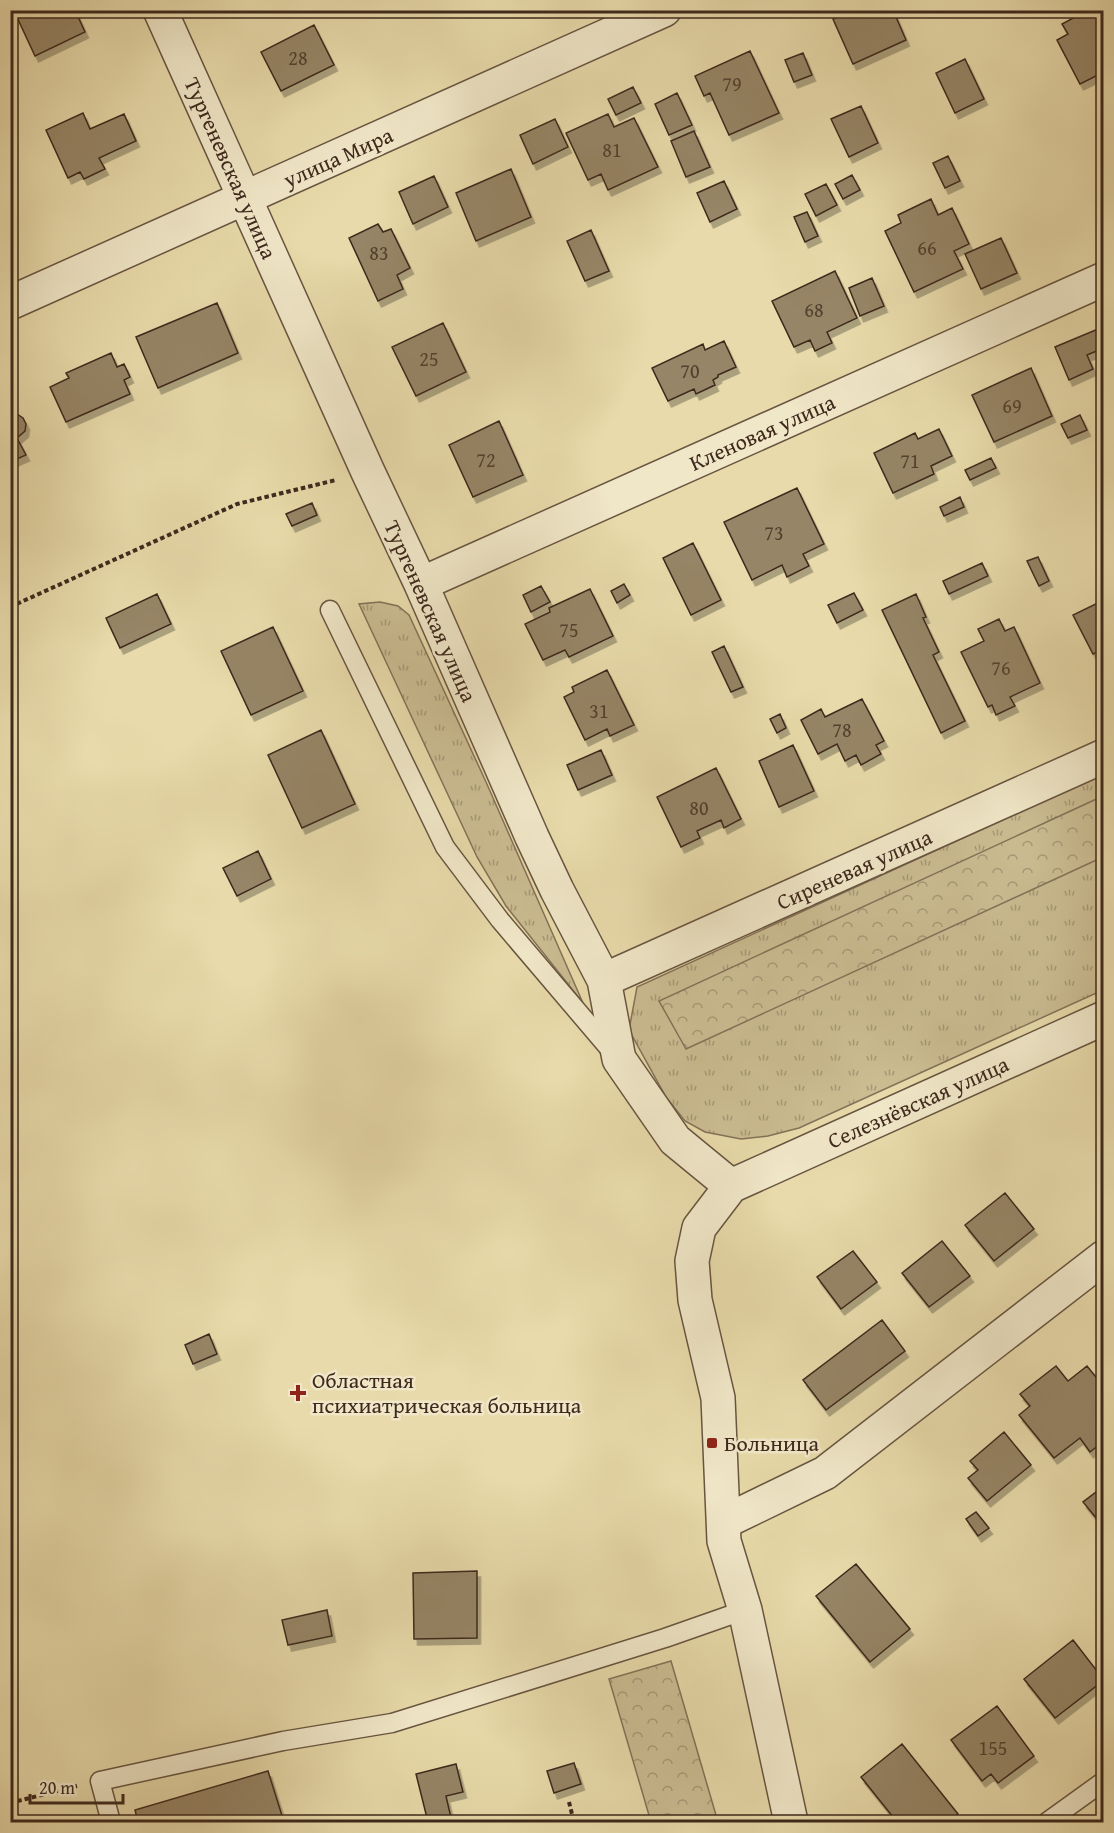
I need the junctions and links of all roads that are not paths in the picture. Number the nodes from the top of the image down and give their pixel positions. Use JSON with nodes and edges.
{"nodes":[{"id":1,"x":160,"y":10,"type":"edge"},
{"id":2,"x":664,"y":10,"type":"edge"},
{"id":3,"x":244,"y":198,"type":"junction"},
{"id":4,"x":1104,"y":279,"type":"edge"},
{"id":5,"x":10,"y":303,"type":"edge"},
{"id":6,"x":421,"y":584,"type":"junction"},
{"id":7,"x":330,"y":610,"type":"dead end"},
{"id":8,"x":1104,"y":756,"type":"edge"},
{"id":9,"x":604,"y":980,"type":"junction"},
{"id":10,"x":1104,"y":1018,"type":"edge"},
{"id":11,"x":619,"y":1059,"type":"junction"},
{"id":12,"x":731,"y":1185,"type":"junction"},
{"id":13,"x":1104,"y":1257,"type":"edge"},
{"id":14,"x":724,"y":1522,"type":"junction"},
{"id":15,"x":745,"y":1610,"type":"junction"},
{"id":16,"x":1104,"y":1780,"type":"edge"},
{"id":17,"x":111,"y":1822,"type":"edge"},
{"id":18,"x":791,"y":1822,"type":"edge"},
{"id":19,"x":1047,"y":1822,"type":"edge"}],
"edges":[{"from":1,"to":3,"type":"street","name":"Тургеневская улица"},
{"from":2,"to":3,"type":"street","name":"улица Мира"},
{"from":3,"to":5,"type":"street","name":"улица Мира"},
{"from":3,"to":6,"type":"street","name":"Тургеневская улица"},
{"from":4,"to":6,"type":"street","name":"Кленовая улица"},
{"from":6,"to":9,"type":"street","name":"Тургеневская улица"},
{"from":7,"to":11,"type":"lane"},
{"from":8,"to":9,"type":"street","name":"Сиреневая улица"},
{"from":9,"to":11,"type":"street","name":"Тургеневская улица"},
{"from":10,"to":12,"type":"street","name":"Селезнёвская улица"},
{"from":11,"to":12,"type":"street","name":"Тургеневская улица"},
{"from":12,"to":14,"type":"street"},
{"from":13,"to":14,"type":"street"},
{"from":14,"to":15,"type":"street"},
{"from":15,"to":17,"type":"lane"},
{"from":15,"to":18,"type":"street"},
{"from":16,"to":19,"type":"lane"}]}
